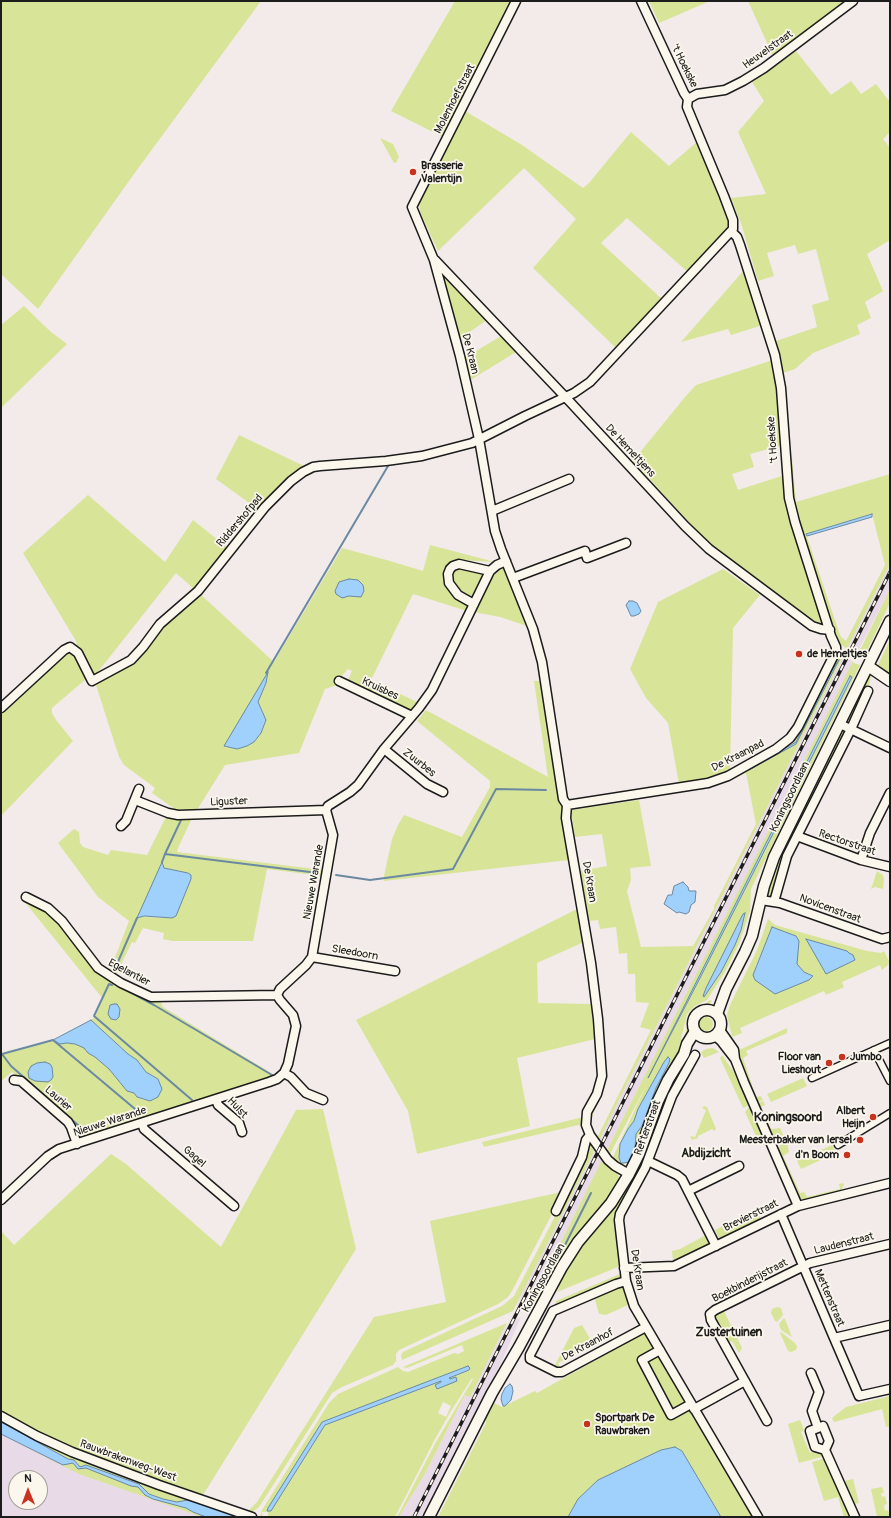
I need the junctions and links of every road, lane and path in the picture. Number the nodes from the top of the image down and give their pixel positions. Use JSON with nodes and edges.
{"nodes":[{"id":1,"x":516,"y":1,"type":"edge"},
{"id":2,"x":641,"y":1,"type":"edge"},
{"id":3,"x":853,"y":1,"type":"edge"},
{"id":4,"x":688,"y":99,"type":"junction"},
{"id":5,"x":412,"y":207,"type":"joint"},
{"id":6,"x":732,"y":232,"type":"junction"},
{"id":7,"x":434,"y":260,"type":"junction"},
{"id":8,"x":565,"y":397,"type":"junction"},
{"id":9,"x":479,"y":439,"type":"junction"},
{"id":10,"x":569,"y":479,"type":"dead end"},
{"id":11,"x":492,"y":511,"type":"junction"},
{"id":12,"x":626,"y":543,"type":"dead end"},
{"id":13,"x":506,"y":561,"type":"junction"},
{"id":14,"x":490,"y":572,"type":"junction"},
{"id":15,"x":513,"y":578,"type":"junction"},
{"id":16,"x":474,"y":604,"type":"junction"},
{"id":17,"x":890,"y":621,"type":"edge"},
{"id":18,"x":830,"y":630,"type":"junction"},
{"id":19,"x":836,"y":647,"type":"joint"},
{"id":20,"x":868,"y":666,"type":"junction"},
{"id":21,"x":339,"y":681,"type":"dead end"},
{"id":22,"x":890,"y":681,"type":"edge"},
{"id":23,"x":868,"y":691,"type":"dead end"},
{"id":24,"x":1,"y":708,"type":"edge"},
{"id":25,"x":412,"y":716,"type":"junction"},
{"id":26,"x":840,"y":724,"type":"junction"},
{"id":27,"x":851,"y":729,"type":"junction"},
{"id":28,"x":890,"y":748,"type":"edge"},
{"id":29,"x":384,"y":749,"type":"junction"},
{"id":30,"x":139,"y":789,"type":"dead end"},
{"id":31,"x":443,"y":792,"type":"dead end"},
{"id":32,"x":890,"y":793,"type":"edge"},
{"id":33,"x":135,"y":800,"type":"junction"},
{"id":34,"x":567,"y":805,"type":"junction"},
{"id":35,"x":326,"y":810,"type":"junction"},
{"id":36,"x":121,"y":826,"type":"dead end"},
{"id":37,"x":797,"y":836,"type":"junction"},
{"id":38,"x":861,"y":860,"type":"junction"},
{"id":39,"x":890,"y":867,"type":"edge"},
{"id":40,"x":26,"y":897,"type":"dead end"},
{"id":41,"x":761,"y":900,"type":"junction"},
{"id":42,"x":774,"y":902,"type":"junction"},
{"id":43,"x":889,"y":938,"type":"edge"},
{"id":44,"x":312,"y":957,"type":"junction"},
{"id":45,"x":395,"y":971,"type":"dead end"},
{"id":46,"x":277,"y":995,"type":"junction"},
{"id":47,"x":713,"y":1012,"type":"junction"},
{"id":48,"x":717,"y":1033,"type":"junction"},
{"id":49,"x":698,"y":1034,"type":"junction"},
{"id":50,"x":890,"y":1043,"type":"edge"},
{"id":51,"x":874,"y":1050,"type":"junction"},
{"id":52,"x":696,"y":1055,"type":"dead end"},
{"id":53,"x":284,"y":1073,"type":"junction"},
{"id":54,"x":812,"y":1078,"type":"dead end"},
{"id":55,"x":14,"y":1080,"type":"dead end"},
{"id":56,"x":890,"y":1081,"type":"edge"},
{"id":57,"x":216,"y":1100,"type":"junction"},
{"id":58,"x":323,"y":1100,"type":"dead end"},
{"id":59,"x":890,"y":1113,"type":"edge"},
{"id":60,"x":142,"y":1123,"type":"junction"},
{"id":61,"x":242,"y":1132,"type":"dead end"},
{"id":62,"x":590,"y":1135,"type":"junction"},
{"id":63,"x":77,"y":1144,"type":"junction"},
{"id":64,"x":838,"y":1146,"type":"dead end"},
{"id":65,"x":648,"y":1161,"type":"junction"},
{"id":66,"x":739,"y":1166,"type":"dead end"},
{"id":67,"x":629,"y":1174,"type":"junction"},
{"id":68,"x":890,"y":1183,"type":"edge"},
{"id":69,"x":688,"y":1191,"type":"junction"},
{"id":70,"x":1,"y":1200,"type":"edge"},
{"id":71,"x":234,"y":1206,"type":"dead end"},
{"id":72,"x":798,"y":1206,"type":"junction"},
{"id":73,"x":556,"y":1210,"type":"dead end"},
{"id":74,"x":623,"y":1210,"type":"joint"},
{"id":75,"x":781,"y":1214,"type":"junction"},
{"id":76,"x":890,"y":1244,"type":"edge"},
{"id":77,"x":716,"y":1246,"type":"junction"},
{"id":78,"x":804,"y":1266,"type":"junction"},
{"id":79,"x":624,"y":1268,"type":"junction"},
{"id":80,"x":626,"y":1281,"type":"junction"},
{"id":81,"x":890,"y":1325,"type":"edge"},
{"id":82,"x":646,"y":1326,"type":"junction"},
{"id":83,"x":834,"y":1338,"type":"junction"},
{"id":84,"x":660,"y":1350,"type":"junction"},
{"id":85,"x":811,"y":1373,"type":"dead end"},
{"id":86,"x":745,"y":1381,"type":"junction"},
{"id":87,"x":890,"y":1389,"type":"edge"},
{"id":88,"x":693,"y":1407,"type":"junction"},
{"id":89,"x":1,"y":1416,"type":"edge"},
{"id":90,"x":767,"y":1421,"type":"dead end"},
{"id":91,"x":818,"y":1428,"type":"junction"},
{"id":92,"x":825,"y":1450,"type":"junction"},
{"id":93,"x":252,"y":1517,"type":"edge"},
{"id":94,"x":429,"y":1517,"type":"edge"},
{"id":95,"x":758,"y":1517,"type":"edge"},
{"id":96,"x":854,"y":1517,"type":"edge"}],
"edges":[{"from":1,"to":5,"type":"street","name":"Molenhoefstraat"},
{"from":2,"to":4,"type":"street","name":"'t Hoekske"},
{"from":3,"to":4,"type":"street","name":"Heuvelstraat"},
{"from":4,"to":6,"type":"street","name":"'t Hoekske"},
{"from":5,"to":7,"type":"street","name":"De Kraan"},
{"from":6,"to":8,"type":"street"},
{"from":6,"to":18,"type":"street","name":"'t Hoekske"},
{"from":7,"to":8,"type":"street","name":"De Hemeltjens"},
{"from":7,"to":9,"type":"street","name":"De Kraan"},
{"from":8,"to":9,"type":"street","name":"Riddershofpad"},
{"from":8,"to":18,"type":"street","name":"De Hemeltjens"},
{"from":9,"to":11,"type":"street","name":"De Kraan"},
{"from":9,"to":24,"type":"street","name":"Riddershofpad"},
{"from":10,"to":11,"type":"street"},
{"from":11,"to":13,"type":"street","name":"De Kraan"},
{"from":12,"to":15,"type":"street"},
{"from":13,"to":14,"type":"street"},
{"from":13,"to":15,"type":"street","name":"De Kraan"},
{"from":14,"to":16,"type":"street"},
{"from":14,"to":16,"type":"street"},
{"from":15,"to":34,"type":"street","name":"De Kraan"},
{"from":16,"to":25,"type":"street"},
{"from":17,"to":20,"type":"street","name":"Koningsoordlaan"},
{"from":18,"to":19,"type":"street","name":"'t Hoekske"},
{"from":19,"to":34,"type":"street","name":"De Kraanpad"},
{"from":20,"to":22,"type":"street"},
{"from":20,"to":26,"type":"street","name":"Koningsoordlaan"},
{"from":21,"to":25,"type":"street","name":"Kruisbes"},
{"from":23,"to":27,"type":"street","name":"Koningsoordlaan"},
{"from":25,"to":29,"type":"street"},
{"from":26,"to":27,"type":"street"},
{"from":26,"to":41,"type":"street","name":"Koningsoordlaan"},
{"from":27,"to":28,"type":"street"},
{"from":27,"to":37,"type":"street","name":"Koningsoordlaan"},
{"from":29,"to":31,"type":"street","name":"Zuurbes"},
{"from":29,"to":35,"type":"street"},
{"from":30,"to":33,"type":"street"},
{"from":32,"to":38,"type":"street"},
{"from":33,"to":35,"type":"street","name":"Liguster"},
{"from":33,"to":36,"type":"street"},
{"from":34,"to":62,"type":"street","name":"De Kraan"},
{"from":35,"to":44,"type":"street","name":"Nieuwe Warande"},
{"from":37,"to":38,"type":"street","name":"Rectorstraat"},
{"from":37,"to":42,"type":"street","name":"Koningsoordlaan"},
{"from":38,"to":39,"type":"street","name":"Rectorstraat"},
{"from":40,"to":46,"type":"street","name":"Egelantier"},
{"from":41,"to":42,"type":"street","name":"Novicenstraat"},
{"from":41,"to":47,"type":"street","name":"Koningsoordlaan"},
{"from":42,"to":43,"type":"street","name":"Novicenstraat"},
{"from":44,"to":45,"type":"street","name":"Sleedoorn"},
{"from":44,"to":46,"type":"street"},
{"from":46,"to":53,"type":"street"},
{"from":47,"to":48,"type":"street"},
{"from":47,"to":49,"type":"street"},
{"from":48,"to":49,"type":"street"},
{"from":48,"to":72,"type":"street"},
{"from":49,"to":67,"type":"street","name":"Koningsoordlaan"},
{"from":50,"to":51,"type":"street"},
{"from":51,"to":54,"type":"street"},
{"from":51,"to":56,"type":"street"},
{"from":52,"to":65,"type":"street","name":"Refterstraat"},
{"from":53,"to":57,"type":"street","name":"Nieuwe Warande"},
{"from":53,"to":58,"type":"street"},
{"from":55,"to":63,"type":"street","name":"Laurier"},
{"from":57,"to":60,"type":"street","name":"Nieuwe Warande"},
{"from":57,"to":61,"type":"street","name":"Hulst"},
{"from":59,"to":64,"type":"street"},
{"from":60,"to":63,"type":"street","name":"Nieuwe Warande"},
{"from":60,"to":71,"type":"street","name":"Gagel"},
{"from":62,"to":67,"type":"street","name":"De Kraan"},
{"from":62,"to":73,"type":"street"},
{"from":63,"to":70,"type":"street","name":"Nieuwe Warande"},
{"from":65,"to":69,"type":"street"},
{"from":65,"to":74,"type":"street","name":"Refterstraat"},
{"from":66,"to":69,"type":"street"},
{"from":67,"to":94,"type":"street","name":"Koningsoordlaan"},
{"from":68,"to":72,"type":"street","name":"Brevierstraat"},
{"from":69,"to":77,"type":"street"},
{"from":72,"to":75,"type":"street","name":"Brevierstraat"},
{"from":74,"to":79,"type":"street","name":"De Kraan"},
{"from":75,"to":77,"type":"street","name":"Brevierstraat"},
{"from":75,"to":78,"type":"street","name":"Mettenstraat"},
{"from":76,"to":78,"type":"street","name":"Laudenstraat"},
{"from":77,"to":79,"type":"street","name":"Brevierstraat"},
{"from":78,"to":83,"type":"street","name":"Mettenstraat"},
{"from":78,"to":86,"type":"street","name":"Boekbinderijstraat"},
{"from":79,"to":80,"type":"street","name":"De Kraan"},
{"from":80,"to":82,"type":"street","name":"De Kraan"},
{"from":80,"to":82,"type":"street","name":"De Kraanhof"},
{"from":81,"to":83,"type":"street","name":"Mettenstraat"},
{"from":82,"to":84,"type":"street","name":"De Kraan"},
{"from":83,"to":87,"type":"street"},
{"from":84,"to":88,"type":"street","name":"De Kraan"},
{"from":84,"to":88,"type":"street"},
{"from":85,"to":91,"type":"street"},
{"from":86,"to":88,"type":"street"},
{"from":86,"to":90,"type":"street","name":"Boekbinderijstraat"},
{"from":88,"to":95,"type":"street","name":"De Kraan"},
{"from":89,"to":93,"type":"street","name":"Rauwbrakenweg-West"},
{"from":91,"to":92,"type":"street"},
{"from":91,"to":92,"type":"street"},
{"from":92,"to":96,"type":"street"}]}
